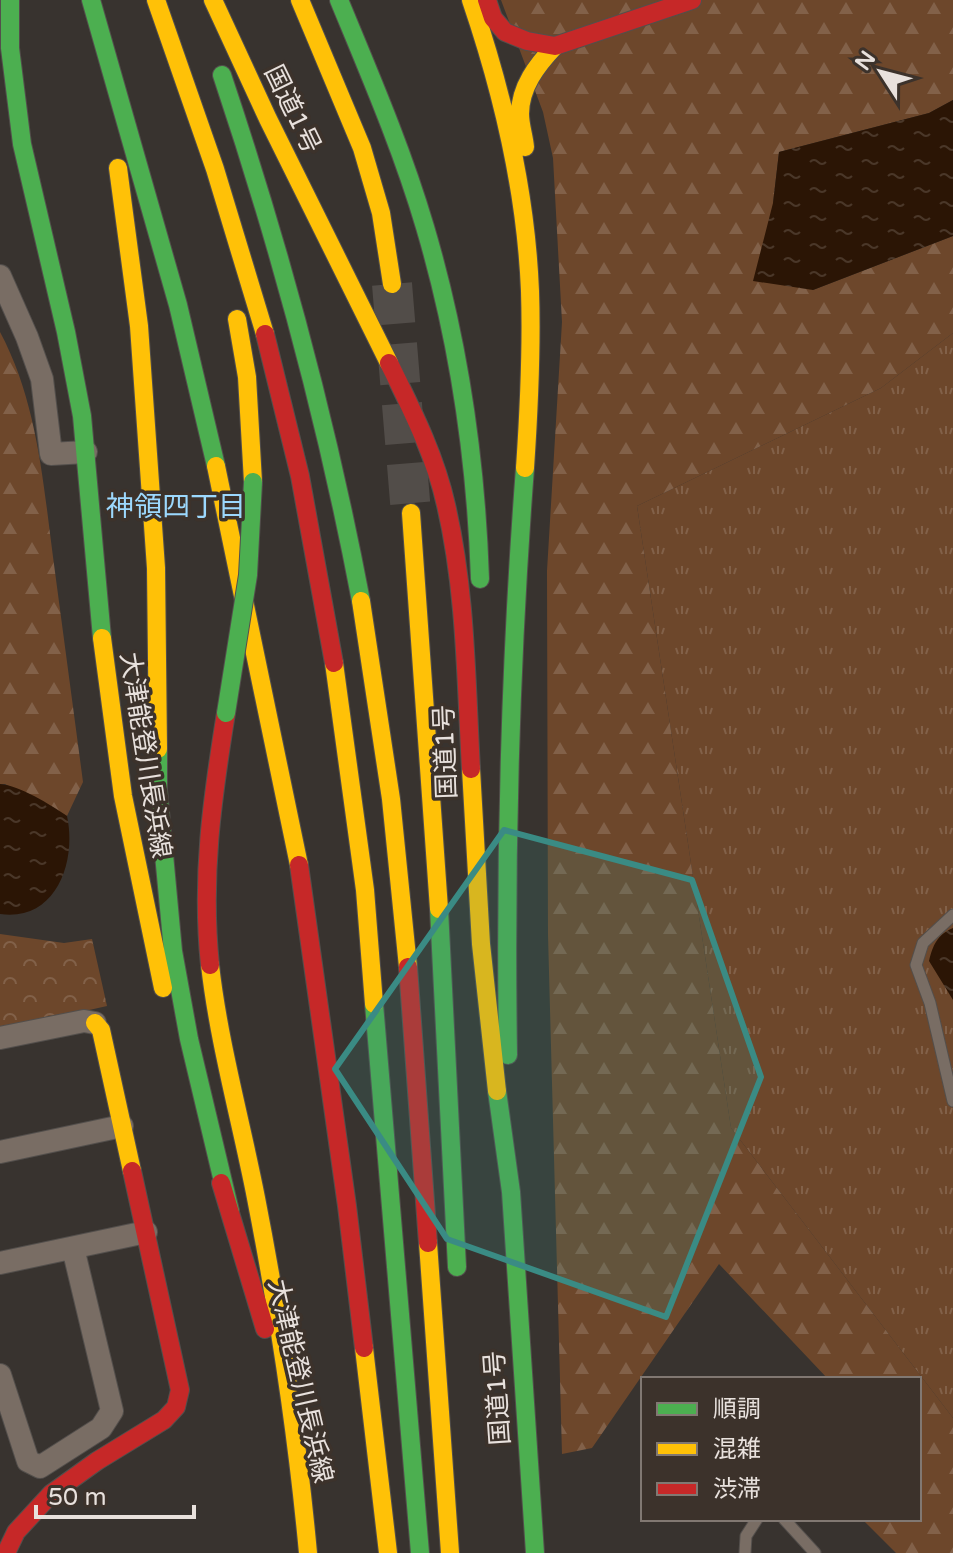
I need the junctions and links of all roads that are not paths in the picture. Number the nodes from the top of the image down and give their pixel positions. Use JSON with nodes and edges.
{"nodes":[{"id":1,"x":10,"y":0,"type":"edge"},
{"id":2,"x":82,"y":0,"type":"edge"},
{"id":3,"x":91,"y":0,"type":"edge"},
{"id":4,"x":145,"y":0,"type":"edge"},
{"id":5,"x":156,"y":0,"type":"edge"},
{"id":6,"x":195,"y":0,"type":"edge"},
{"id":7,"x":213,"y":0,"type":"edge"},
{"id":8,"x":300,"y":0,"type":"edge"},
{"id":9,"x":339,"y":0,"type":"edge"},
{"id":10,"x":471,"y":0,"type":"edge"},
{"id":11,"x":487,"y":0,"type":"edge"},
{"id":12,"x":692,"y":0,"type":"edge"},
{"id":13,"x":205,"y":28,"type":"dead end"},
{"id":14,"x":555,"y":46,"type":"junction"},
{"id":15,"x":216,"y":56,"type":"dead end"},
{"id":16,"x":524,"y":220,"type":"junction"},
{"id":17,"x":0,"y":276,"type":"edge"},
{"id":18,"x":392,"y":284,"type":"tunnel mouth"},
{"id":19,"x":86,"y":452,"type":"junction"},
{"id":20,"x":411,"y":513,"type":"tunnel mouth"},
{"id":21,"x":475,"y":863,"type":"junction"},
{"id":22,"x":953,"y":915,"type":"edge"},
{"id":23,"x":95,"y":1023,"type":"joint"},
{"id":24,"x":0,"y":1038,"type":"edge"},
{"id":25,"x":953,"y":1101,"type":"edge"},
{"id":26,"x":122,"y":1126,"type":"junction"},
{"id":27,"x":0,"y":1152,"type":"edge"},
{"id":28,"x":511,"y":1192,"type":"junction"},
{"id":29,"x":230,"y":1211,"type":"junction"},
{"id":30,"x":146,"y":1232,"type":"junction"},
{"id":31,"x":73,"y":1248,"type":"junction"},
{"id":32,"x":0,"y":1263,"type":"edge"},
{"id":33,"x":458,"y":1293,"type":"dead end"},
{"id":34,"x":0,"y":1375,"type":"edge"},
{"id":35,"x":304,"y":1504,"type":"junction"},
{"id":36,"x":756,"y":1521,"type":"edge"},
{"id":37,"x":786,"y":1521,"type":"edge"},
{"id":38,"x":6,"y":1553,"type":"edge"},
{"id":39,"x":308,"y":1553,"type":"edge"},
{"id":40,"x":388,"y":1553,"type":"edge"},
{"id":41,"x":420,"y":1553,"type":"edge"},
{"id":42,"x":450,"y":1553,"type":"edge"},
{"id":43,"x":535,"y":1553,"type":"edge"},
{"id":44,"x":745,"y":1553,"type":"edge"},
{"id":45,"x":815,"y":1553,"type":"edge"}],
"edges":[{"from":1,"to":19,"type":"main road","name":"大津能登川長浜線"},
{"from":2,"to":29,"type":"main road"},
{"from":3,"to":40,"type":"main road"},
{"from":4,"to":35,"type":"main road","bridge":true},
{"from":5,"to":41,"type":"main road"},
{"from":6,"to":13,"type":"main road"},
{"from":7,"to":21,"type":"main road","name":"国道1号"},
{"from":8,"to":18,"type":"main road"},
{"from":9,"to":21,"type":"main road"},
{"from":10,"to":16,"type":"main road"},
{"from":11,"to":14,"type":"main road"},
{"from":12,"to":14,"type":"main road"},
{"from":14,"to":16,"type":"main road"},
{"from":15,"to":42,"type":"main road"},
{"from":16,"to":28,"type":"main road"},
{"from":17,"to":19,"type":"street"},
{"from":19,"to":29,"type":"main road","name":"大津能登川長浜線"},
{"from":20,"to":33,"type":"main road"},
{"from":21,"to":28,"type":"main road","name":"国道1号"},
{"from":22,"to":25,"type":"lane"},
{"from":23,"to":24,"type":"street"},
{"from":23,"to":26,"type":"main road"},
{"from":26,"to":27,"type":"street"},
{"from":26,"to":30,"type":"main road"},
{"from":28,"to":43,"type":"main road","name":"国道1号"},
{"from":29,"to":35,"type":"main road","name":"大津能登川長浜線"},
{"from":30,"to":31,"type":"street"},
{"from":30,"to":38,"type":"main road"},
{"from":31,"to":32,"type":"street"},
{"from":31,"to":34,"type":"street"},
{"from":35,"to":39,"type":"main road"},
{"from":36,"to":44,"type":"lane"},
{"from":37,"to":45,"type":"lane"}]}
